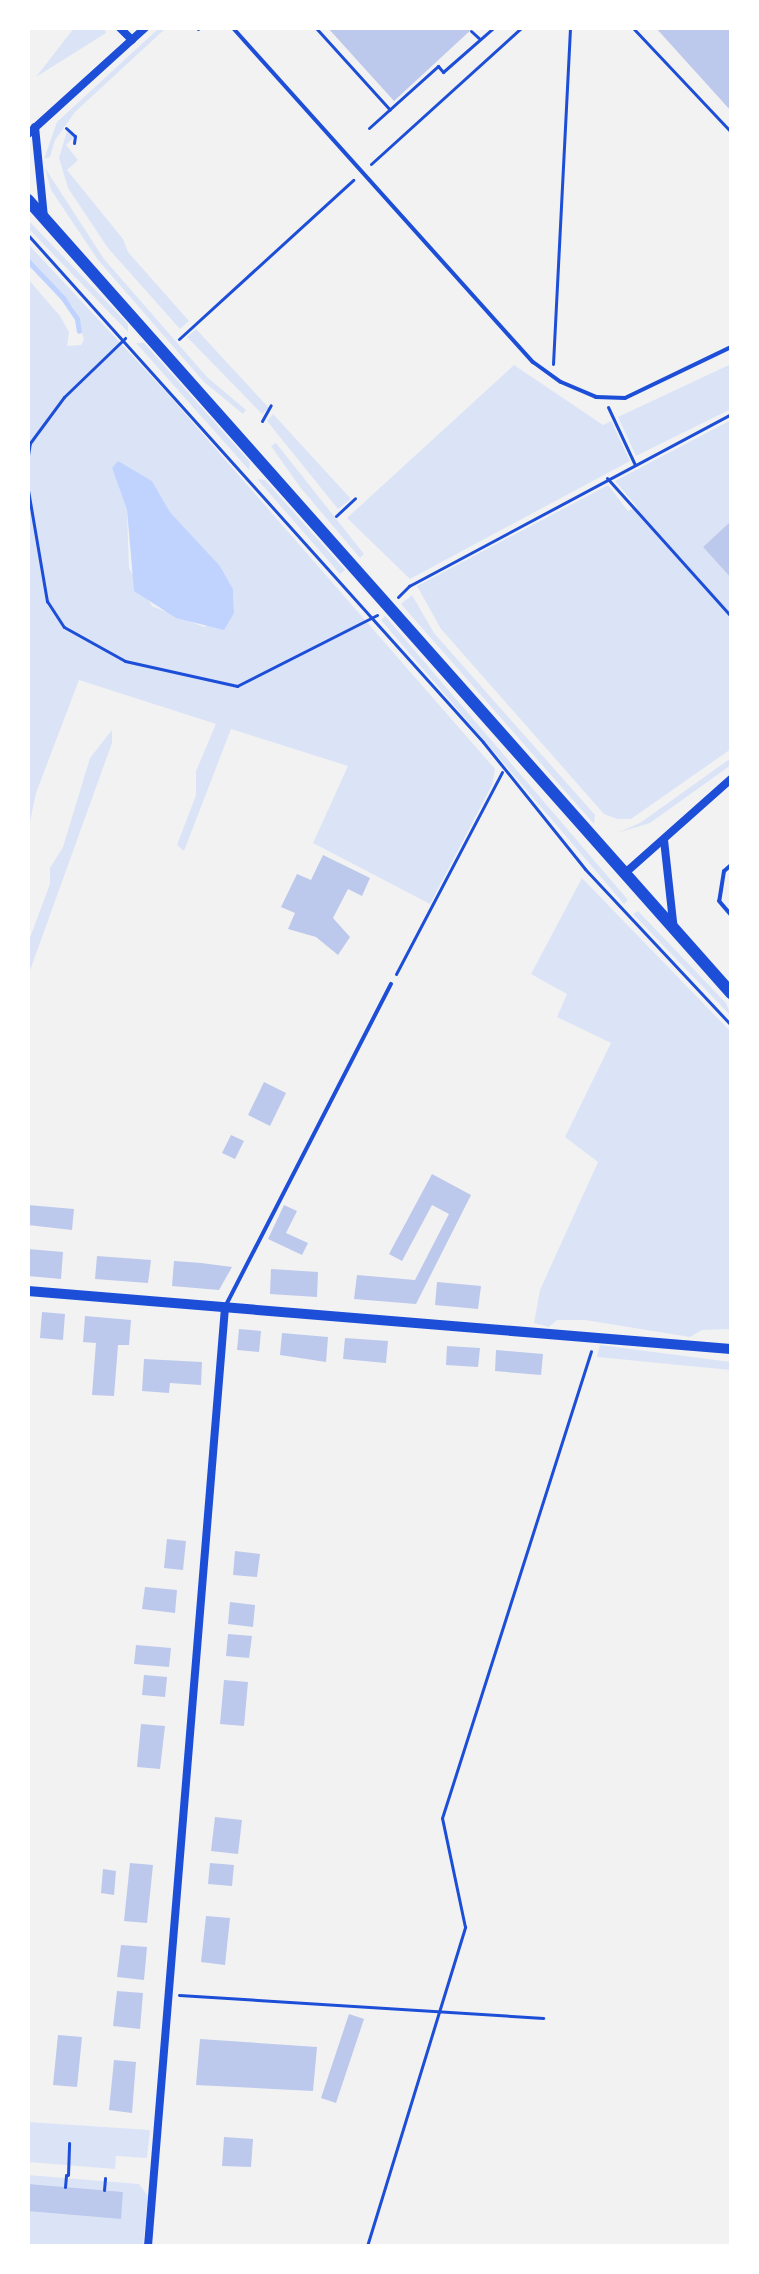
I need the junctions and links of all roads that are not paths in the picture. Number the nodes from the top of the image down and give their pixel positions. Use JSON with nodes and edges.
{"nodes":[{"id":1,"x":120,"y":28,"type":"edge"},
{"id":2,"x":145,"y":28,"type":"edge"},
{"id":3,"x":233,"y":28,"type":"edge"},
{"id":4,"x":132,"y":40,"type":"junction"},
{"id":5,"x":32,"y":131,"type":"edge"},
{"id":6,"x":28,"y":200,"type":"edge"},
{"id":7,"x":44,"y":218,"type":"junction"},
{"id":8,"x":731,"y":347,"type":"edge"},
{"id":9,"x":731,"y":779,"type":"edge"},
{"id":10,"x":664,"y":840,"type":"junction"},
{"id":11,"x":731,"y":865,"type":"edge"},
{"id":12,"x":623,"y":875,"type":"junction"},
{"id":13,"x":731,"y":915,"type":"edge"},
{"id":14,"x":674,"y":931,"type":"junction"},
{"id":15,"x":391,"y":984,"type":"road end"},
{"id":16,"x":731,"y":993,"type":"edge"},
{"id":17,"x":28,"y":1291,"type":"edge"},
{"id":18,"x":225,"y":1307,"type":"junction"},
{"id":19,"x":731,"y":1349,"type":"edge"},
{"id":20,"x":148,"y":2246,"type":"edge"}],
"edges":[{"from":1,"to":4,"type":"street"},
{"from":2,"to":4,"type":"street"},
{"from":3,"to":8,"type":"lane"},
{"from":4,"to":5,"type":"street"},
{"from":5,"to":7,"type":"street"},
{"from":6,"to":7,"type":"main road"},
{"from":7,"to":12,"type":"main road"},
{"from":9,"to":10,"type":"street"},
{"from":10,"to":12,"type":"street"},
{"from":10,"to":14,"type":"street"},
{"from":11,"to":13,"type":"lane"},
{"from":12,"to":14,"type":"main road"},
{"from":14,"to":16,"type":"main road"},
{"from":15,"to":18,"type":"lane"},
{"from":17,"to":18,"type":"street"},
{"from":18,"to":19,"type":"street"},
{"from":18,"to":20,"type":"street"}]}
